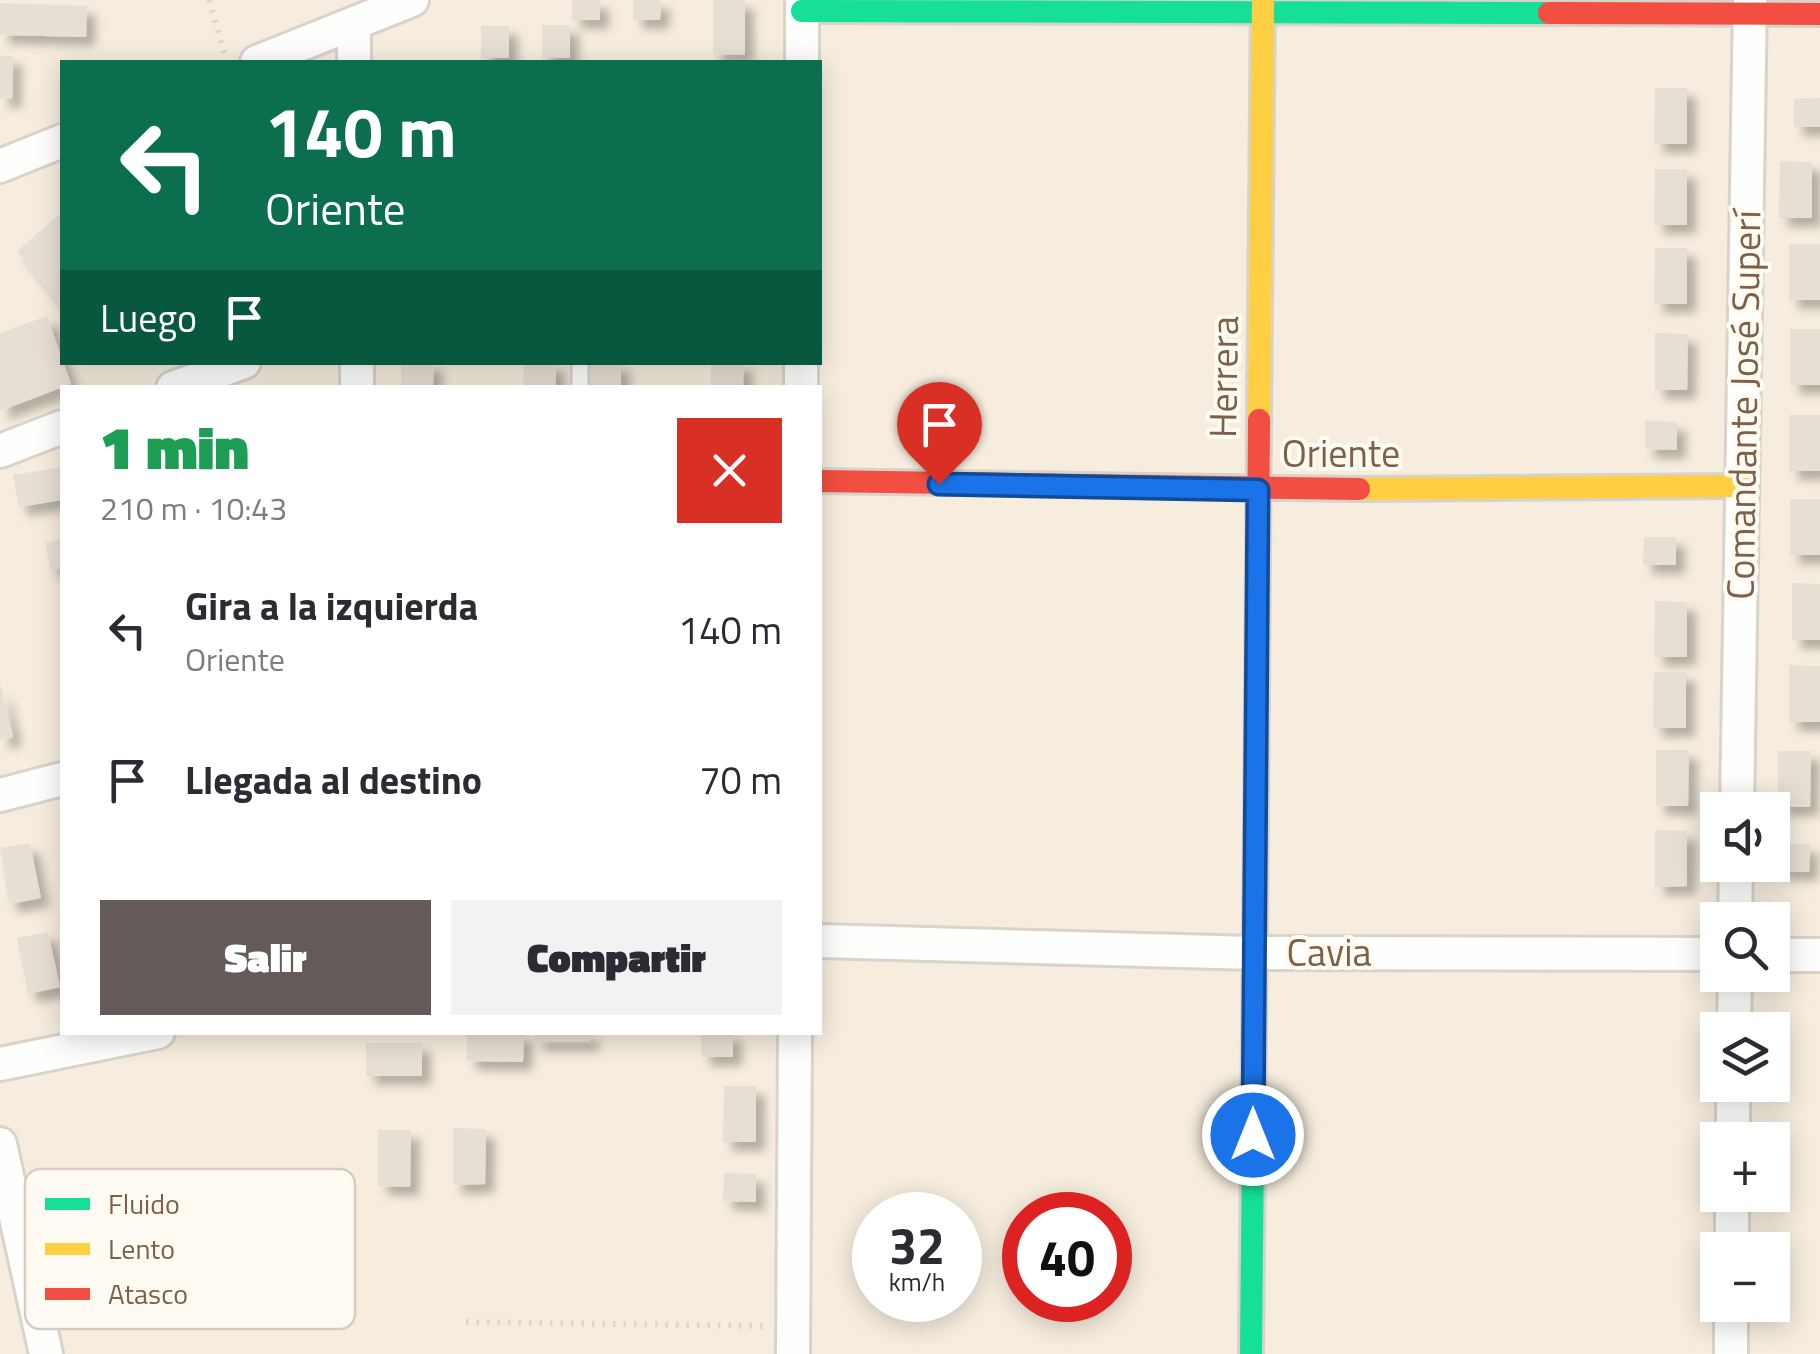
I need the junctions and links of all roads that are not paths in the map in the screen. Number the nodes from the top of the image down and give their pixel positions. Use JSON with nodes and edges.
{"nodes":[{"id":1,"x":412,"y":0,"type":"edge"},
{"id":2,"x":802,"y":5,"type":"edge"},
{"id":3,"x":1263,"y":6,"type":"edge"},
{"id":4,"x":1750,"y":6,"type":"edge"},
{"id":5,"x":1820,"y":14,"type":"edge"},
{"id":6,"x":354,"y":24,"type":"junction"},
{"id":7,"x":262,"y":60,"type":"edge"},
{"id":8,"x":354,"y":60,"type":"edge"},
{"id":9,"x":802,"y":60,"type":"edge"},
{"id":10,"x":60,"y":142,"type":"edge"},
{"id":11,"x":0,"y":166,"type":"edge"},
{"id":12,"x":236,"y":365,"type":"edge"},
{"id":13,"x":180,"y":385,"type":"edge"},
{"id":14,"x":60,"y":428,"type":"edge"},
{"id":15,"x":0,"y":451,"type":"edge"},
{"id":16,"x":822,"y":481,"type":"edge"},
{"id":17,"x":1742,"y":486,"type":"junction"},
{"id":18,"x":1258,"y":490,"type":"junction"},
{"id":19,"x":60,"y":780,"type":"edge"},
{"id":20,"x":1737,"y":792,"type":"edge"},
{"id":21,"x":0,"y":795,"type":"edge"},
{"id":22,"x":822,"y":942,"type":"edge"},
{"id":23,"x":1254,"y":953,"type":"junction"},
{"id":24,"x":1700,"y":954,"type":"edge"},
{"id":25,"x":1790,"y":955,"type":"edge"},
{"id":26,"x":1820,"y":955,"type":"edge"},
{"id":27,"x":143,"y":1035,"type":"edge"},
{"id":28,"x":795,"y":1035,"type":"edge"},
{"id":29,"x":0,"y":1064,"type":"edge"},
{"id":30,"x":0,"y":1144,"type":"edge"},
{"id":31,"x":25,"y":1258,"type":"edge"},
{"id":32,"x":1731,"y":1322,"type":"edge"},
{"id":33,"x":41,"y":1329,"type":"edge"},
{"id":34,"x":793,"y":1340,"type":"edge"},
{"id":35,"x":46,"y":1354,"type":"edge"},
{"id":36,"x":1251,"y":1354,"type":"edge"},
{"id":37,"x":1731,"y":1354,"type":"edge"}],
"edges":[{"from":1,"to":6,"type":"street"},
{"from":2,"to":3,"type":"street"},
{"from":2,"to":9,"type":"street"},
{"from":3,"to":4,"type":"street"},
{"from":3,"to":18,"type":"street","name":"Herrera"},
{"from":4,"to":5,"type":"street"},
{"from":4,"to":17,"type":"street","name":"Comandante José Superí"},
{"from":6,"to":7,"type":"street"},
{"from":6,"to":8,"type":"street"},
{"from":10,"to":11,"type":"street"},
{"from":12,"to":13,"type":"street"},
{"from":14,"to":15,"type":"street"},
{"from":16,"to":18,"type":"street","name":"Oriente"},
{"from":17,"to":18,"type":"street","name":"Oriente"},
{"from":17,"to":20,"type":"street","name":"Comandante José Superí"},
{"from":18,"to":23,"type":"street","name":"Herrera"},
{"from":19,"to":21,"type":"street"},
{"from":22,"to":23,"type":"street","name":"Cavia"},
{"from":23,"to":24,"type":"street","name":"Cavia"},
{"from":23,"to":36,"type":"street","name":"Herrera"},
{"from":25,"to":26,"type":"street"},
{"from":27,"to":29,"type":"street"},
{"from":28,"to":34,"type":"street"},
{"from":30,"to":31,"type":"street"},
{"from":32,"to":37,"type":"street"},
{"from":33,"to":35,"type":"street"}]}
